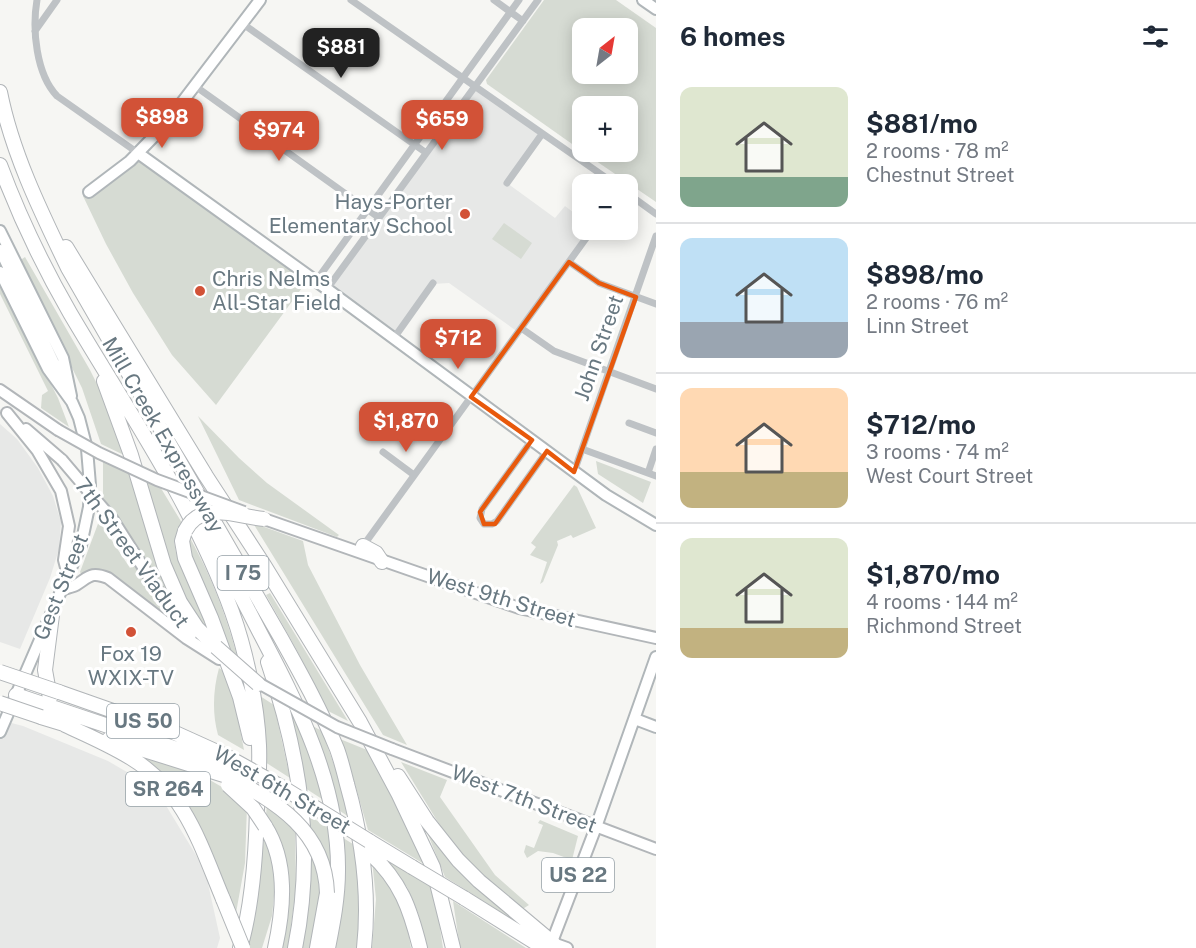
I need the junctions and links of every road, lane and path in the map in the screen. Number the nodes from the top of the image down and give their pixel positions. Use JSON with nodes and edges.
{"nodes":[{"id":1,"x":38,"y":0,"type":"edge"},
{"id":2,"x":57,"y":0,"type":"edge"},
{"id":3,"x":260,"y":0,"type":"edge"},
{"id":4,"x":351,"y":0,"type":"edge"},
{"id":5,"x":494,"y":0,"type":"edge"},
{"id":6,"x":519,"y":0,"type":"edge"},
{"id":7,"x":538,"y":0,"type":"edge"},
{"id":8,"x":643,"y":0,"type":"edge"},
{"id":9,"x":656,"y":9,"type":"edge"},
{"id":10,"x":511,"y":12,"type":"junction"},
{"id":11,"x":523,"y":21,"type":"junction"},
{"id":12,"x":243,"y":24,"type":"junction"},
{"id":13,"x":35,"y":31,"type":"junction"},
{"id":14,"x":462,"y":78,"type":"junction"},
{"id":15,"x":195,"y":86,"type":"junction"},
{"id":16,"x":474,"y":86,"type":"junction"},
{"id":17,"x":0,"y":92,"type":"edge"},
{"id":18,"x":542,"y":134,"type":"junction"},
{"id":19,"x":414,"y":144,"type":"junction"},
{"id":20,"x":138,"y":153,"type":"junction"},
{"id":21,"x":425,"y":153,"type":"junction"},
{"id":22,"x":0,"y":165,"type":"edge"},
{"id":23,"x":600,"y":174,"type":"edge"},
{"id":24,"x":507,"y":183,"type":"dead end"},
{"id":25,"x":89,"y":192,"type":"dead end"},
{"id":26,"x":638,"y":201,"type":"edge"},
{"id":27,"x":368,"y":209,"type":"junction"},
{"id":28,"x":656,"y":214,"type":"edge"},
{"id":29,"x":378,"y":217,"type":"junction"},
{"id":30,"x":46,"y":222,"type":"junction"},
{"id":31,"x":0,"y":231,"type":"edge"},
{"id":32,"x":656,"y":236,"type":"edge"},
{"id":33,"x":585,"y":240,"type":"edge"},
{"id":34,"x":1,"y":253,"type":"edge"},
{"id":35,"x":569,"y":262,"type":"junction"},
{"id":36,"x":0,"y":272,"type":"edge"},
{"id":37,"x":316,"y":281,"type":"junction"},
{"id":38,"x":433,"y":284,"type":"dead end"},
{"id":39,"x":327,"y":289,"type":"junction"},
{"id":40,"x":636,"y":297,"type":"junction"},
{"id":41,"x":656,"y":304,"type":"edge"},
{"id":42,"x":70,"y":312,"type":"junction"},
{"id":43,"x":521,"y":328,"type":"junction"},
{"id":44,"x":394,"y":338,"type":"junction"},
{"id":45,"x":609,"y":372,"type":"junction"},
{"id":46,"x":656,"y":388,"type":"edge"},
{"id":47,"x":0,"y":390,"type":"edge"},
{"id":48,"x":471,"y":397,"type":"junction"},
{"id":49,"x":72,"y":402,"type":"junction"},
{"id":50,"x":3,"y":410,"type":"edge"},
{"id":51,"x":629,"y":423,"type":"dead end"},
{"id":52,"x":656,"y":433,"type":"edge"},
{"id":53,"x":532,"y":440,"type":"junction"},
{"id":54,"x":582,"y":449,"type":"junction"},
{"id":55,"x":656,"y":449,"type":"edge"},
{"id":56,"x":547,"y":451,"type":"junction"},
{"id":57,"x":383,"y":452,"type":"dead end"},
{"id":58,"x":159,"y":459,"type":"junction"},
{"id":59,"x":574,"y":472,"type":"junction"},
{"id":60,"x":648,"y":473,"type":"junction"},
{"id":61,"x":414,"y":475,"type":"junction"},
{"id":62,"x":656,"y":476,"type":"edge"},
{"id":63,"x":264,"y":519,"type":"junction"},
{"id":64,"x":656,"y":525,"type":"edge"},
{"id":65,"x":363,"y":546,"type":"joint"},
{"id":66,"x":382,"y":562,"type":"junction"},
{"id":67,"x":68,"y":575,"type":"junction"},
{"id":68,"x":61,"y":590,"type":"junction"},
{"id":69,"x":52,"y":615,"type":"junction"},
{"id":70,"x":251,"y":615,"type":"junction"},
{"id":71,"x":654,"y":634,"type":"edge"},
{"id":72,"x":217,"y":653,"type":"junction"},
{"id":73,"x":656,"y":657,"type":"edge"},
{"id":74,"x":0,"y":672,"type":"edge"},
{"id":75,"x":258,"y":684,"type":"joint"},
{"id":76,"x":16,"y":695,"type":"junction"},
{"id":77,"x":0,"y":704,"type":"edge"},
{"id":78,"x":66,"y":718,"type":"junction"},
{"id":79,"x":635,"y":719,"type":"junction"},
{"id":80,"x":360,"y":722,"type":"junction"},
{"id":81,"x":656,"y":727,"type":"edge"},
{"id":82,"x":0,"y":732,"type":"edge"},
{"id":83,"x":227,"y":771,"type":"junction"},
{"id":84,"x":258,"y":781,"type":"junction"},
{"id":85,"x":596,"y":827,"type":"junction"},
{"id":86,"x":370,"y":847,"type":"junction"},
{"id":87,"x":656,"y":849,"type":"edge"},
{"id":88,"x":282,"y":895,"type":"junction"},
{"id":89,"x":446,"y":920,"type":"junction"},
{"id":90,"x":549,"y":946,"type":"edge"},
{"id":91,"x":241,"y":948,"type":"edge"},
{"id":92,"x":265,"y":948,"type":"edge"},
{"id":93,"x":275,"y":948,"type":"edge"},
{"id":94,"x":294,"y":948,"type":"edge"},
{"id":95,"x":317,"y":948,"type":"edge"},
{"id":96,"x":328,"y":948,"type":"edge"},
{"id":97,"x":364,"y":948,"type":"edge"},
{"id":98,"x":419,"y":948,"type":"edge"},
{"id":99,"x":448,"y":948,"type":"edge"},
{"id":100,"x":453,"y":948,"type":"edge"},
{"id":101,"x":567,"y":948,"type":"edge"}],
"edges":[{"from":1,"to":13,"type":"street"},
{"from":2,"to":13,"type":"street"},
{"from":3,"to":12,"type":"main road"},
{"from":4,"to":14,"type":"street"},
{"from":5,"to":10,"type":"street"},
{"from":6,"to":10,"type":"street"},
{"from":7,"to":11,"type":"street"},
{"from":8,"to":9,"type":"main road"},
{"from":10,"to":11,"type":"street"},
{"from":10,"to":14,"type":"street"},
{"from":11,"to":16,"type":"street"},
{"from":12,"to":15,"type":"main road"},
{"from":12,"to":19,"type":"street"},
{"from":13,"to":20,"type":"street"},
{"from":14,"to":16,"type":"street"},
{"from":14,"to":19,"type":"street"},
{"from":15,"to":20,"type":"main road"},
{"from":15,"to":27,"type":"street"},
{"from":16,"to":18,"type":"street"},
{"from":16,"to":21,"type":"street"},
{"from":17,"to":30,"type":"highway","name":"Mill Creek Expressway","number":"I 75"},
{"from":18,"to":23,"type":"street"},
{"from":18,"to":24,"type":"street"},
{"from":19,"to":21,"type":"street"},
{"from":19,"to":27,"type":"street"},
{"from":20,"to":25,"type":"main road"},
{"from":20,"to":37,"type":"main road"},
{"from":21,"to":29,"type":"street"},
{"from":22,"to":42,"type":"highway","name":"Mill Creek Expressway","number":"I 75"},
{"from":26,"to":28,"type":"street"},
{"from":27,"to":29,"type":"street"},
{"from":27,"to":37,"type":"street"},
{"from":29,"to":39,"type":"street"},
{"from":30,"to":80,"type":"highway"},
{"from":30,"to":97,"type":"highway","name":"Mill Creek Expressway","number":"I 75"},
{"from":31,"to":49,"type":"main road","name":"Gest Street"},
{"from":32,"to":40,"type":"street","name":"John Street"},
{"from":33,"to":35,"type":"street"},
{"from":34,"to":49,"type":"main road"},
{"from":35,"to":40,"type":"street"},
{"from":35,"to":43,"type":"street"},
{"from":36,"to":49,"type":"main road","name":"Gest Street"},
{"from":37,"to":39,"type":"main road"},
{"from":38,"to":44,"type":"street"},
{"from":39,"to":44,"type":"main road"},
{"from":40,"to":41,"type":"street"},
{"from":40,"to":45,"type":"street","name":"John Street"},
{"from":42,"to":58,"type":"highway","name":"Mill Creek Expressway","number":"I 75"},
{"from":42,"to":72,"type":"highway"},
{"from":43,"to":45,"type":"street"},
{"from":43,"to":48,"type":"street"},
{"from":44,"to":48,"type":"main road"},
{"from":45,"to":46,"type":"street"},
{"from":45,"to":54,"type":"street","name":"John Street"},
{"from":47,"to":63,"type":"main road","name":"West 9th Street","bridge":true},
{"from":48,"to":53,"type":"main road"},
{"from":48,"to":61,"type":"street"},
{"from":49,"to":67,"type":"main road","name":"Gest Street"},
{"from":50,"to":67,"type":"main road"},
{"from":50,"to":72,"type":"main road","name":"7th Street Viaduct","bridge":true},
{"from":51,"to":52,"type":"street"},
{"from":53,"to":56,"type":"main road"},
{"from":53,"to":56,"type":"street"},
{"from":54,"to":59,"type":"street","name":"John Street"},
{"from":54,"to":60,"type":"street"},
{"from":55,"to":60,"type":"street"},
{"from":56,"to":59,"type":"main road"},
{"from":57,"to":61,"type":"street"},
{"from":58,"to":70,"type":"highway"},
{"from":58,"to":84,"type":"highway","name":"Mill Creek Expressway","number":"I 75"},
{"from":59,"to":64,"type":"main road"},
{"from":60,"to":62,"type":"street"},
{"from":61,"to":65,"type":"street"},
{"from":63,"to":66,"type":"main road","name":"West 9th Street"},
{"from":63,"to":84,"type":"highway","bridge":true},
{"from":65,"to":66,"type":"highway"},
{"from":66,"to":71,"type":"main road","name":"West 9th Street"},
{"from":67,"to":68,"type":"main road","name":"Gest Street"},
{"from":68,"to":69,"type":"main road","name":"Gest Street"},
{"from":68,"to":72,"type":"main road"},
{"from":69,"to":76,"type":"main road","name":"Gest Street"},
{"from":69,"to":78,"type":"highway"},
{"from":70,"to":94,"type":"highway"},
{"from":70,"to":96,"type":"highway"},
{"from":72,"to":75,"type":"highway","bridge":true},
{"from":73,"to":79,"type":"main road"},
{"from":74,"to":83,"type":"highway","name":"West 6th Street","number":"US 50","bridge":true},
{"from":75,"to":85,"type":"main road","name":"West 7th Street","bridge":true},
{"from":76,"to":78,"type":"highway"},
{"from":76,"to":82,"type":"main road","name":"Gest Street"},
{"from":77,"to":78,"type":"highway","number":"US 50","bridge":true},
{"from":78,"to":83,"type":"highway"},
{"from":78,"to":83,"type":"highway","number":"US 50"},
{"from":78,"to":91,"type":"highway","number":"SR 264","bridge":true},
{"from":79,"to":81,"type":"main road"},
{"from":79,"to":85,"type":"main road"},
{"from":80,"to":89,"type":"highway"},
{"from":80,"to":90,"type":"highway"},
{"from":83,"to":86,"type":"highway","name":"West 6th Street","bridge":true},
{"from":83,"to":88,"type":"highway","bridge":true},
{"from":83,"to":95,"type":"highway","number":"US 50","bridge":true},
{"from":84,"to":91,"type":"highway","name":"Mill Creek Expressway","number":"I 75"},
{"from":85,"to":87,"type":"main road","name":"West 7th Street","number":"US 22"},
{"from":85,"to":90,"type":"main road","number":"US 22"},
{"from":86,"to":90,"type":"highway","name":"West 6th Street","bridge":true},
{"from":86,"to":98,"type":"highway"},
{"from":88,"to":92,"type":"highway"},
{"from":88,"to":93,"type":"highway"},
{"from":89,"to":99,"type":"highway"},
{"from":89,"to":100,"type":"highway"},
{"from":90,"to":101,"type":"main road","name":"West 6th Street"}]}
